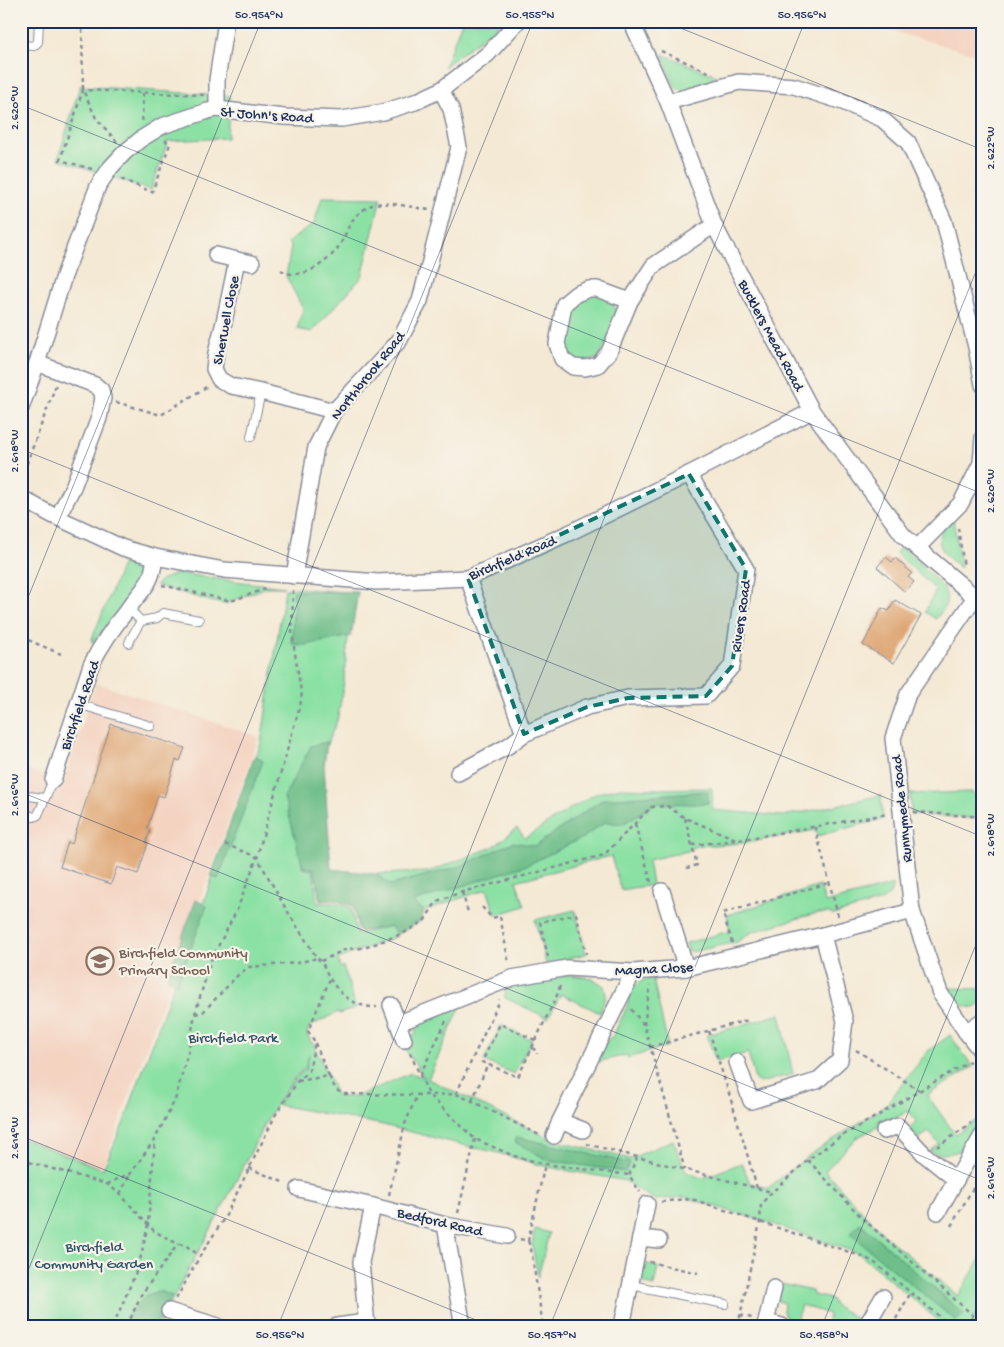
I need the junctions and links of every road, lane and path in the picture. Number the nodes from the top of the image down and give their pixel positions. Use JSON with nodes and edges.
{"nodes":[{"id":1,"x":39,"y":21,"type":"edge"},
{"id":2,"x":82,"y":21,"type":"edge"},
{"id":3,"x":226,"y":21,"type":"edge"},
{"id":4,"x":518,"y":21,"type":"edge"},
{"id":5,"x":631,"y":21,"type":"edge"},
{"id":6,"x":641,"y":43,"type":"junction"},
{"id":7,"x":21,"y":45,"type":"edge"},
{"id":8,"x":736,"y":83,"type":"junction"},
{"id":9,"x":83,"y":90,"type":"junction"},
{"id":10,"x":441,"y":90,"type":"junction"},
{"id":11,"x":143,"y":93,"type":"junction"},
{"id":12,"x":218,"y":102,"type":"junction"},
{"id":13,"x":668,"y":102,"type":"junction"},
{"id":14,"x":153,"y":131,"type":"junction"},
{"id":15,"x":125,"y":152,"type":"junction"},
{"id":16,"x":106,"y":174,"type":"junction"},
{"id":17,"x":442,"y":212,"type":"junction"},
{"id":18,"x":714,"y":225,"type":"junction"},
{"id":19,"x":216,"y":255,"type":"dead end"},
{"id":20,"x":237,"y":260,"type":"junction"},
{"id":21,"x":252,"y":263,"type":"dead end"},
{"id":22,"x":281,"y":270,"type":"dead end"},
{"id":23,"x":630,"y":301,"type":"junction"},
{"id":24,"x":980,"y":346,"type":"edge"},
{"id":25,"x":37,"y":363,"type":"junction"},
{"id":26,"x":61,"y":371,"type":"junction"},
{"id":27,"x":219,"y":378,"type":"junction"},
{"id":28,"x":983,"y":385,"type":"edge"},
{"id":29,"x":261,"y":392,"type":"junction"},
{"id":30,"x":103,"y":398,"type":"junction"},
{"id":31,"x":22,"y":404,"type":"edge"},
{"id":32,"x":334,"y":411,"type":"junction"},
{"id":33,"x":812,"y":411,"type":"junction"},
{"id":34,"x":251,"y":437,"type":"dead end"},
{"id":35,"x":983,"y":437,"type":"edge"},
{"id":36,"x":689,"y":474,"type":"junction"},
{"id":37,"x":21,"y":479,"type":"edge"},
{"id":38,"x":21,"y":498,"type":"edge"},
{"id":39,"x":955,"y":509,"type":"junction"},
{"id":40,"x":58,"y":518,"type":"junction"},
{"id":41,"x":917,"y":548,"type":"junction"},
{"id":42,"x":155,"y":557,"type":"junction"},
{"id":43,"x":468,"y":578,"type":"junction"},
{"id":44,"x":290,"y":582,"type":"junction"},
{"id":45,"x":160,"y":585,"type":"dead end"},
{"id":46,"x":270,"y":587,"type":"dead end"},
{"id":47,"x":975,"y":597,"type":"edge"},
{"id":48,"x":128,"y":608,"type":"junction"},
{"id":49,"x":199,"y":620,"type":"dead end"},
{"id":50,"x":141,"y":621,"type":"junction"},
{"id":51,"x":21,"y":637,"type":"edge"},
{"id":52,"x":129,"y":643,"type":"dead end"},
{"id":53,"x":61,"y":654,"type":"dead end"},
{"id":54,"x":78,"y":704,"type":"junction"},
{"id":55,"x":151,"y":726,"type":"dead end"},
{"id":56,"x":524,"y":734,"type":"junction"},
{"id":57,"x":458,"y":773,"type":"dead end"},
{"id":58,"x":53,"y":780,"type":"joint"},
{"id":59,"x":21,"y":795,"type":"edge"},
{"id":60,"x":44,"y":798,"type":"junction"},
{"id":61,"x":901,"y":811,"type":"junction"},
{"id":62,"x":21,"y":812,"type":"edge"},
{"id":63,"x":983,"y":817,"type":"edge"},
{"id":64,"x":685,"y":818,"type":"junction"},
{"id":65,"x":635,"y":824,"type":"junction"},
{"id":66,"x":814,"y":827,"type":"junction"},
{"id":67,"x":738,"y":840,"type":"junction"},
{"id":68,"x":222,"y":843,"type":"dead end"},
{"id":69,"x":692,"y":845,"type":"junction"},
{"id":70,"x":257,"y":857,"type":"junction"},
{"id":71,"x":687,"y":868,"type":"dead end"},
{"id":72,"x":829,"y":883,"type":"junction"},
{"id":73,"x":662,"y":891,"type":"joint"},
{"id":74,"x":462,"y":892,"type":"junction"},
{"id":75,"x":482,"y":907,"type":"dead end"},
{"id":76,"x":912,"y":911,"type":"junction"},
{"id":77,"x":468,"y":912,"type":"dead end"},
{"id":78,"x":842,"y":930,"type":"junction"},
{"id":79,"x":823,"y":935,"type":"junction"},
{"id":80,"x":736,"y":956,"type":"junction"},
{"id":81,"x":317,"y":958,"type":"junction"},
{"id":82,"x":321,"y":961,"type":"junction"},
{"id":83,"x":686,"y":968,"type":"junction"},
{"id":84,"x":590,"y":969,"type":"junction"},
{"id":85,"x":555,"y":970,"type":"junction"},
{"id":86,"x":652,"y":971,"type":"junction"},
{"id":87,"x":633,"y":972,"type":"junction"},
{"id":88,"x":330,"y":979,"type":"junction"},
{"id":89,"x":505,"y":980,"type":"junction"},
{"id":90,"x":456,"y":1000,"type":"junction"},
{"id":91,"x":391,"y":1006,"type":"joint"},
{"id":92,"x":195,"y":1014,"type":"junction"},
{"id":93,"x":748,"y":1020,"type":"dead end"},
{"id":94,"x":983,"y":1020,"type":"edge"},
{"id":95,"x":398,"y":1023,"type":"junction"},
{"id":96,"x":708,"y":1031,"type":"junction"},
{"id":97,"x":966,"y":1032,"type":"junction"},
{"id":98,"x":404,"y":1040,"type":"joint"},
{"id":99,"x":535,"y":1040,"type":"junction"},
{"id":100,"x":842,"y":1041,"type":"junction"},
{"id":101,"x":315,"y":1042,"type":"junction"},
{"id":102,"x":650,"y":1047,"type":"junction"},
{"id":103,"x":532,"y":1048,"type":"junction"},
{"id":104,"x":537,"y":1054,"type":"dead end"},
{"id":105,"x":982,"y":1054,"type":"edge"},
{"id":106,"x":737,"y":1062,"type":"dead end"},
{"id":107,"x":488,"y":1064,"type":"junction"},
{"id":108,"x":420,"y":1074,"type":"junction"},
{"id":109,"x":329,"y":1076,"type":"junction"},
{"id":110,"x":298,"y":1081,"type":"junction"},
{"id":111,"x":919,"y":1090,"type":"junction"},
{"id":112,"x":456,"y":1094,"type":"junction"},
{"id":113,"x":417,"y":1095,"type":"junction"},
{"id":114,"x":429,"y":1095,"type":"junction"},
{"id":115,"x":472,"y":1101,"type":"junction"},
{"id":116,"x":983,"y":1115,"type":"edge"},
{"id":117,"x":560,"y":1121,"type":"junction"},
{"id":118,"x":897,"y":1126,"type":"dead end"},
{"id":119,"x":983,"y":1134,"type":"edge"},
{"id":120,"x":554,"y":1136,"type":"joint"},
{"id":121,"x":582,"y":1136,"type":"joint"},
{"id":122,"x":155,"y":1139,"type":"junction"},
{"id":123,"x":475,"y":1139,"type":"junction"},
{"id":124,"x":925,"y":1155,"type":"junction"},
{"id":125,"x":637,"y":1157,"type":"junction"},
{"id":126,"x":21,"y":1160,"type":"edge"},
{"id":127,"x":808,"y":1160,"type":"junction"},
{"id":128,"x":545,"y":1164,"type":"junction"},
{"id":129,"x":249,"y":1168,"type":"junction"},
{"id":130,"x":685,"y":1170,"type":"junction"},
{"id":131,"x":983,"y":1171,"type":"edge"},
{"id":132,"x":131,"y":1173,"type":"junction"},
{"id":133,"x":629,"y":1175,"type":"junction"},
{"id":134,"x":956,"y":1180,"type":"junction"},
{"id":135,"x":107,"y":1184,"type":"junction"},
{"id":136,"x":757,"y":1188,"type":"junction"},
{"id":137,"x":299,"y":1189,"type":"joint"},
{"id":138,"x":772,"y":1192,"type":"junction"},
{"id":139,"x":120,"y":1194,"type":"junction"},
{"id":140,"x":647,"y":1204,"type":"junction"},
{"id":141,"x":379,"y":1207,"type":"junction"},
{"id":142,"x":938,"y":1212,"type":"dead end"},
{"id":143,"x":760,"y":1222,"type":"junction"},
{"id":144,"x":148,"y":1224,"type":"junction"},
{"id":145,"x":450,"y":1225,"type":"junction"},
{"id":146,"x":951,"y":1226,"type":"dead end"},
{"id":147,"x":507,"y":1236,"type":"joint"},
{"id":148,"x":640,"y":1238,"type":"junction"},
{"id":149,"x":659,"y":1240,"type":"dead end"},
{"id":150,"x":528,"y":1241,"type":"junction"},
{"id":151,"x":178,"y":1244,"type":"junction"},
{"id":152,"x":200,"y":1256,"type":"junction"},
{"id":153,"x":636,"y":1259,"type":"junction"},
{"id":154,"x":698,"y":1273,"type":"dead end"},
{"id":155,"x":631,"y":1285,"type":"junction"},
{"id":156,"x":774,"y":1288,"type":"dead end"},
{"id":157,"x":911,"y":1292,"type":"junction"},
{"id":158,"x":883,"y":1297,"type":"dead end"},
{"id":159,"x":983,"y":1299,"type":"edge"},
{"id":160,"x":725,"y":1304,"type":"dead end"},
{"id":161,"x":169,"y":1311,"type":"joint"},
{"id":162,"x":973,"y":1316,"type":"junction"},
{"id":163,"x":366,"y":1324,"type":"edge"},
{"id":164,"x":765,"y":1324,"type":"edge"},
{"id":165,"x":983,"y":1324,"type":"edge"},
{"id":166,"x":113,"y":1326,"type":"edge"},
{"id":167,"x":127,"y":1326,"type":"edge"},
{"id":168,"x":218,"y":1326,"type":"edge"},
{"id":169,"x":338,"y":1326,"type":"edge"},
{"id":170,"x":463,"y":1326,"type":"edge"},
{"id":171,"x":542,"y":1326,"type":"edge"},
{"id":172,"x":622,"y":1326,"type":"edge"},
{"id":173,"x":738,"y":1326,"type":"edge"},
{"id":174,"x":782,"y":1326,"type":"edge"},
{"id":175,"x":866,"y":1326,"type":"edge"},
{"id":176,"x":892,"y":1326,"type":"edge"},
{"id":177,"x":951,"y":1326,"type":"edge"},
{"id":178,"x":967,"y":1326,"type":"edge"}],
"edges":[{"from":1,"to":7,"type":"lane"},
{"from":2,"to":9,"type":"path"},
{"from":3,"to":12,"type":"street"},
{"from":4,"to":10,"type":"street","name":"St John's Road"},
{"from":5,"to":6,"type":"street","name":"Bucklers Mead Road"},
{"from":6,"to":8,"type":"path"},
{"from":6,"to":13,"type":"street","name":"Bucklers Mead Road"},
{"from":8,"to":13,"type":"street"},
{"from":8,"to":24,"type":"street"},
{"from":9,"to":11,"type":"path"},
{"from":9,"to":15,"type":"path"},
{"from":9,"to":16,"type":"path"},
{"from":10,"to":12,"type":"street","name":"St John's Road"},
{"from":10,"to":17,"type":"street","name":"Northbrook Road"},
{"from":11,"to":12,"type":"path"},
{"from":11,"to":14,"type":"path"},
{"from":12,"to":14,"type":"street","name":"St John's Road"},
{"from":13,"to":18,"type":"street","name":"Bucklers Mead Road"},
{"from":14,"to":15,"type":"street","name":"St John's Road"},
{"from":14,"to":16,"type":"path"},
{"from":15,"to":16,"type":"street","name":"St John's Road"},
{"from":16,"to":25,"type":"street","name":"St John's Road"},
{"from":17,"to":22,"type":"path"},
{"from":17,"to":32,"type":"street","name":"Northbrook Road"},
{"from":18,"to":23,"type":"street"},
{"from":18,"to":33,"type":"street","name":"Bucklers Mead Road"},
{"from":19,"to":20,"type":"street","name":"Sherwell Close"},
{"from":20,"to":21,"type":"street","name":"Sherwell Close"},
{"from":20,"to":27,"type":"street","name":"Sherwell Close"},
{"from":23,"to":23,"type":"street"},
{"from":24,"to":28,"type":"street"},
{"from":25,"to":26,"type":"street"},
{"from":25,"to":31,"type":"street","name":"St John's Road"},
{"from":26,"to":30,"type":"street"},
{"from":26,"to":37,"type":"path"},
{"from":27,"to":29,"type":"street","name":"Sherwell Close"},
{"from":27,"to":30,"type":"path"},
{"from":29,"to":32,"type":"street","name":"Sherwell Close"},
{"from":29,"to":34,"type":"lane"},
{"from":30,"to":40,"type":"street"},
{"from":32,"to":44,"type":"street","name":"Northbrook Road"},
{"from":33,"to":36,"type":"street","name":"Birchfield Road"},
{"from":33,"to":41,"type":"street","name":"Bucklers Mead Road"},
{"from":35,"to":39,"type":"street"},
{"from":36,"to":43,"type":"street","name":"Birchfield Road"},
{"from":36,"to":56,"type":"street","name":"Rivers Road"},
{"from":38,"to":40,"type":"street","name":"Birchfield Road"},
{"from":39,"to":41,"type":"street"},
{"from":39,"to":47,"type":"path"},
{"from":40,"to":42,"type":"street","name":"Birchfield Road"},
{"from":41,"to":47,"type":"street","name":"Bucklers Mead Road"},
{"from":42,"to":44,"type":"street","name":"Birchfield Road"},
{"from":42,"to":48,"type":"street","name":"Birchfield Road"},
{"from":43,"to":44,"type":"street","name":"Birchfield Road"},
{"from":43,"to":56,"type":"street"},
{"from":44,"to":70,"type":"path"},
{"from":45,"to":46,"type":"path"},
{"from":47,"to":61,"type":"street","name":"Runnymede Road"},
{"from":48,"to":50,"type":"lane"},
{"from":48,"to":54,"type":"street","name":"Birchfield Road"},
{"from":49,"to":50,"type":"lane"},
{"from":50,"to":52,"type":"lane"},
{"from":51,"to":53,"type":"path"},
{"from":54,"to":55,"type":"lane"},
{"from":54,"to":58,"type":"street","name":"Birchfield Road"},
{"from":56,"to":57,"type":"street","name":"Rivers Road"},
{"from":58,"to":60,"type":"lane"},
{"from":59,"to":60,"type":"lane"},
{"from":60,"to":62,"type":"lane"},
{"from":61,"to":63,"type":"path"},
{"from":61,"to":66,"type":"path"},
{"from":61,"to":76,"type":"street","name":"Runnymede Road"},
{"from":64,"to":65,"type":"path"},
{"from":64,"to":67,"type":"path"},
{"from":64,"to":69,"type":"path"},
{"from":65,"to":73,"type":"path"},
{"from":65,"to":74,"type":"path"},
{"from":66,"to":67,"type":"path"},
{"from":66,"to":72,"type":"path"},
{"from":67,"to":69,"type":"path"},
{"from":68,"to":70,"type":"path"},
{"from":69,"to":71,"type":"path"},
{"from":70,"to":81,"type":"path"},
{"from":70,"to":92,"type":"path"},
{"from":72,"to":78,"type":"path"},
{"from":72,"to":80,"type":"path"},
{"from":73,"to":83,"type":"street"},
{"from":74,"to":77,"type":"path"},
{"from":74,"to":82,"type":"path"},
{"from":75,"to":89,"type":"path"},
{"from":76,"to":78,"type":"street","name":"Magna Close"},
{"from":76,"to":97,"type":"street","name":"Runnymede Road"},
{"from":78,"to":79,"type":"street","name":"Magna Close"},
{"from":79,"to":80,"type":"street","name":"Magna Close"},
{"from":79,"to":100,"type":"street"},
{"from":80,"to":83,"type":"street","name":"Magna Close"},
{"from":81,"to":82,"type":"path"},
{"from":81,"to":92,"type":"path"},
{"from":82,"to":88,"type":"path"},
{"from":83,"to":86,"type":"street","name":"Magna Close"},
{"from":84,"to":85,"type":"street","name":"Magna Close"},
{"from":84,"to":85,"type":"path"},
{"from":84,"to":87,"type":"street","name":"Magna Close"},
{"from":85,"to":89,"type":"street","name":"Magna Close"},
{"from":85,"to":99,"type":"path"},
{"from":86,"to":87,"type":"street","name":"Magna Close"},
{"from":86,"to":102,"type":"path"},
{"from":87,"to":117,"type":"street"},
{"from":88,"to":91,"type":"path"},
{"from":88,"to":101,"type":"path"},
{"from":89,"to":90,"type":"street","name":"Magna Close"},
{"from":89,"to":112,"type":"path"},
{"from":90,"to":95,"type":"street","name":"Magna Close"},
{"from":90,"to":108,"type":"path"},
{"from":91,"to":95,"type":"street"},
{"from":92,"to":122,"type":"path"},
{"from":93,"to":96,"type":"path"},
{"from":94,"to":97,"type":"street"},
{"from":95,"to":98,"type":"street"},
{"from":96,"to":102,"type":"path"},
{"from":96,"to":136,"type":"path"},
{"from":97,"to":105,"type":"street","name":"Runnymede Road"},
{"from":98,"to":108,"type":"path"},
{"from":99,"to":103,"type":"path"},
{"from":99,"to":107,"type":"path"},
{"from":100,"to":106,"type":"street"},
{"from":100,"to":111,"type":"path"},
{"from":101,"to":109,"type":"path"},
{"from":101,"to":110,"type":"path"},
{"from":102,"to":130,"type":"path"},
{"from":103,"to":104,"type":"path"},
{"from":103,"to":107,"type":"path"},
{"from":105,"to":111,"type":"path"},
{"from":107,"to":115,"type":"path"},
{"from":108,"to":114,"type":"path"},
{"from":109,"to":110,"type":"path"},
{"from":109,"to":113,"type":"path"},
{"from":110,"to":129,"type":"path"},
{"from":111,"to":127,"type":"path"},
{"from":112,"to":114,"type":"path"},
{"from":112,"to":115,"type":"path"},
{"from":113,"to":114,"type":"path"},
{"from":113,"to":141,"type":"path"},
{"from":114,"to":123,"type":"path"},
{"from":115,"to":120,"type":"path"},
{"from":116,"to":124,"type":"path"},
{"from":117,"to":120,"type":"street"},
{"from":117,"to":121,"type":"street"},
{"from":118,"to":124,"type":"street"},
{"from":119,"to":134,"type":"street"},
{"from":121,"to":125,"type":"path"},
{"from":122,"to":132,"type":"path"},
{"from":122,"to":144,"type":"path"},
{"from":123,"to":128,"type":"path"},
{"from":123,"to":145,"type":"path"},
{"from":124,"to":134,"type":"street"},
{"from":125,"to":130,"type":"path"},
{"from":125,"to":133,"type":"path"},
{"from":126,"to":135,"type":"path"},
{"from":127,"to":138,"type":"path"},
{"from":127,"to":162,"type":"path"},
{"from":128,"to":133,"type":"path"},
{"from":128,"to":150,"type":"path"},
{"from":129,"to":137,"type":"path"},
{"from":129,"to":152,"type":"path"},
{"from":130,"to":136,"type":"path"},
{"from":131,"to":146,"type":"path"},
{"from":132,"to":135,"type":"path"},
{"from":132,"to":139,"type":"path"},
{"from":133,"to":140,"type":"path"},
{"from":134,"to":142,"type":"street"},
{"from":135,"to":139,"type":"path"},
{"from":136,"to":138,"type":"path"},
{"from":137,"to":141,"type":"street","name":"Bedford Road"},
{"from":138,"to":143,"type":"path"},
{"from":139,"to":144,"type":"path"},
{"from":140,"to":143,"type":"path"},
{"from":140,"to":148,"type":"street"},
{"from":141,"to":145,"type":"street","name":"Bedford Road"},
{"from":141,"to":163,"type":"street"},
{"from":143,"to":157,"type":"path"},
{"from":143,"to":173,"type":"path"},
{"from":144,"to":151,"type":"path"},
{"from":144,"to":166,"type":"path"},
{"from":145,"to":147,"type":"street","name":"Bedford Road"},
{"from":145,"to":170,"type":"street"},
{"from":147,"to":150,"type":"path"},
{"from":148,"to":149,"type":"street"},
{"from":148,"to":153,"type":"street"},
{"from":150,"to":171,"type":"path"},
{"from":151,"to":152,"type":"path"},
{"from":151,"to":167,"type":"path"},
{"from":152,"to":161,"type":"path"},
{"from":153,"to":154,"type":"path"},
{"from":153,"to":155,"type":"street"},
{"from":155,"to":160,"type":"lane"},
{"from":155,"to":172,"type":"street"},
{"from":156,"to":164,"type":"street"},
{"from":157,"to":176,"type":"path"},
{"from":157,"to":177,"type":"path"},
{"from":158,"to":175,"type":"street"},
{"from":159,"to":162,"type":"path"},
{"from":161,"to":168,"type":"street"},
{"from":162,"to":165,"type":"path"},
{"from":162,"to":178,"type":"path"},
{"from":163,"to":169,"type":"street"},
{"from":164,"to":174,"type":"street"}]}
